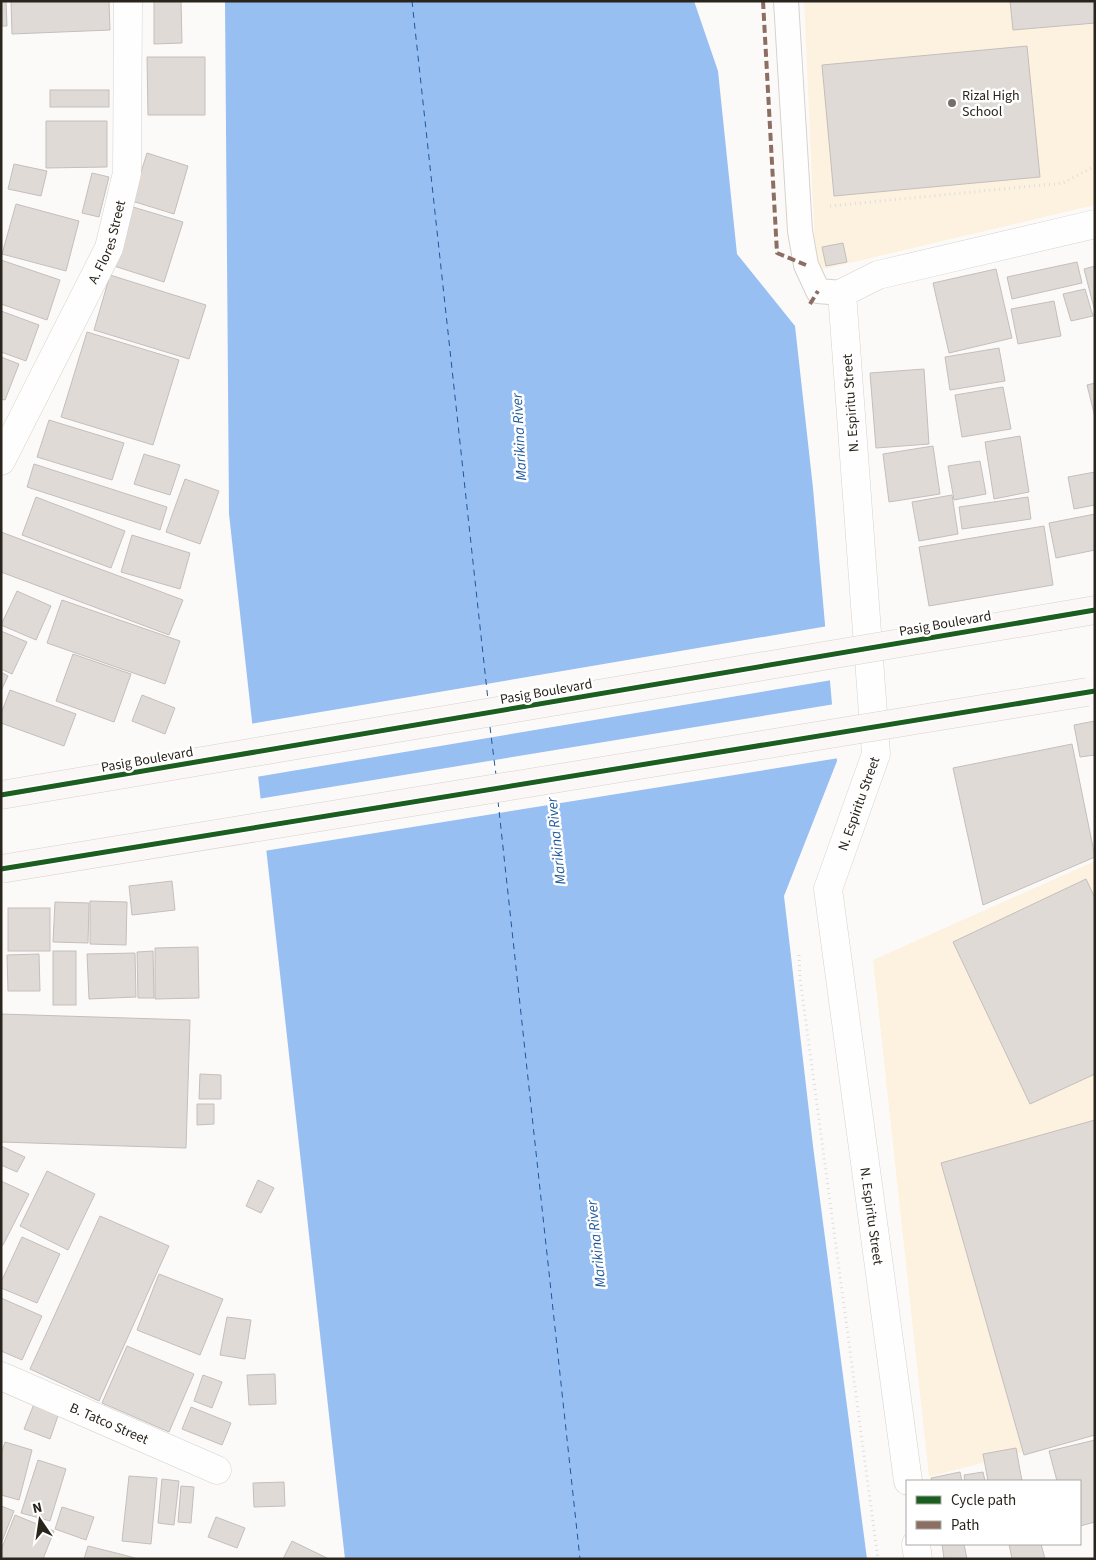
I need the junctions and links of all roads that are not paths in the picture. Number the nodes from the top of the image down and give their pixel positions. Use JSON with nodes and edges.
{"nodes":[{"id":1,"x":128,"y":1,"type":"edge"},
{"id":2,"x":786,"y":1,"type":"edge"},
{"id":3,"x":1095,"y":224,"type":"edge"},
{"id":4,"x":842,"y":293,"type":"junction"},
{"id":5,"x":1,"y":461,"type":"edge"},
{"id":6,"x":1095,"y":610,"type":"edge"},
{"id":7,"x":1091,"y":691,"type":"edge"},
{"id":8,"x":1,"y":795,"type":"edge"},
{"id":9,"x":1,"y":869,"type":"edge"},
{"id":10,"x":1,"y":1376,"type":"edge"},
{"id":11,"x":217,"y":1470,"type":"dead end"},
{"id":12,"x":908,"y":1480,"type":"edge"},
{"id":13,"x":916,"y":1545,"type":"edge"},
{"id":14,"x":918,"y":1559,"type":"edge"}],
"edges":[{"from":1,"to":5,"type":"street","name":"A. Flores Street"},
{"from":2,"to":4,"type":"lane"},
{"from":3,"to":4,"type":"street"},
{"from":4,"to":12,"type":"street","name":"N. Espiritu Street"},
{"from":6,"to":8,"type":"main road","name":"Pasig Boulevard","bridge":true},
{"from":7,"to":9,"type":"main road","bridge":true},
{"from":10,"to":11,"type":"street","name":"B. Tatco Street"},
{"from":13,"to":14,"type":"street"}]}
